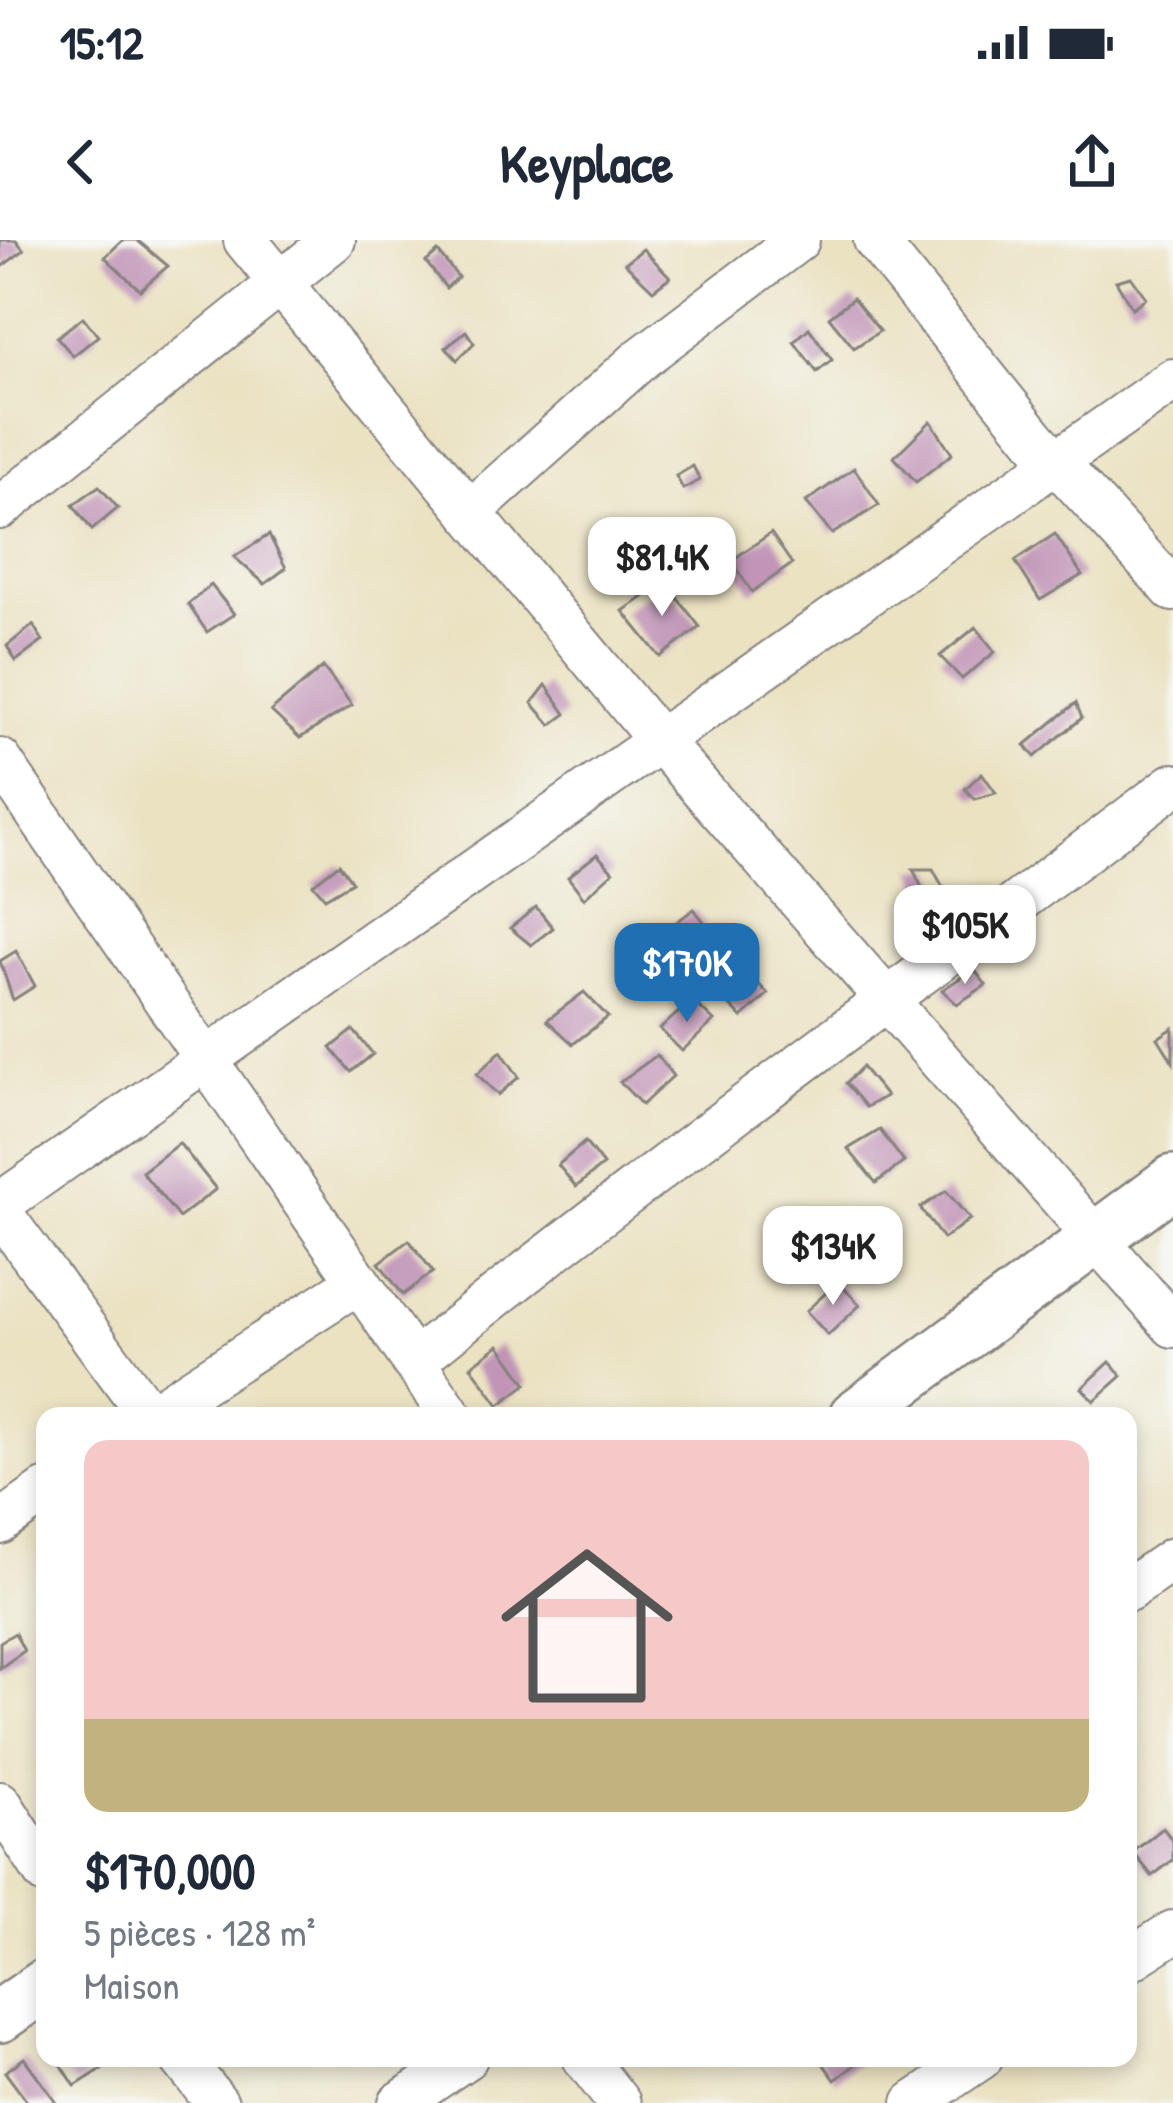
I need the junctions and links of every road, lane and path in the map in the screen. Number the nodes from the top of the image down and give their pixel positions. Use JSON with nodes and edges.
{"nodes":[{"id":1,"x":245,"y":240,"type":"edge"},
{"id":2,"x":334,"y":240,"type":"edge"},
{"id":3,"x":798,"y":240,"type":"edge"},
{"id":4,"x":874,"y":240,"type":"edge"},
{"id":5,"x":282,"y":286,"type":"junction"},
{"id":6,"x":1173,"y":380,"type":"edge"},
{"id":7,"x":1057,"y":462,"type":"junction"},
{"id":8,"x":0,"y":508,"type":"edge"},
{"id":9,"x":470,"y":512,"type":"junction"},
{"id":10,"x":1173,"y":590,"type":"edge"},
{"id":11,"x":657,"y":738,"type":"junction"},
{"id":12,"x":0,"y":760,"type":"edge"},
{"id":13,"x":1173,"y":785,"type":"edge"},
{"id":14,"x":887,"y":1002,"type":"junction"},
{"id":15,"x":208,"y":1063,"type":"junction"},
{"id":16,"x":1173,"y":1181,"type":"edge"},
{"id":17,"x":0,"y":1208,"type":"edge"},
{"id":18,"x":1093,"y":1238,"type":"junction"},
{"id":19,"x":358,"y":1282,"type":"junction"},
{"id":20,"x":1173,"y":1326,"type":"edge"},
{"id":21,"x":413,"y":1362,"type":"junction"},
{"id":22,"x":144,"y":1407,"type":"edge"},
{"id":23,"x":165,"y":1407,"type":"edge"},
{"id":24,"x":445,"y":1407,"type":"edge"},
{"id":25,"x":867,"y":1407,"type":"edge"},
{"id":26,"x":36,"y":1497,"type":"edge"},
{"id":27,"x":0,"y":1523,"type":"edge"},
{"id":28,"x":1173,"y":1559,"type":"edge"},
{"id":29,"x":1137,"y":1584,"type":"edge"},
{"id":30,"x":0,"y":1803,"type":"edge"},
{"id":31,"x":36,"y":1859,"type":"edge"},
{"id":32,"x":1173,"y":1932,"type":"edge"},
{"id":33,"x":1137,"y":1955,"type":"edge"},
{"id":34,"x":36,"y":1991,"type":"edge"},
{"id":35,"x":0,"y":2016,"type":"edge"},
{"id":36,"x":188,"y":2067,"type":"edge"},
{"id":37,"x":453,"y":2067,"type":"edge"},
{"id":38,"x":591,"y":2067,"type":"edge"},
{"id":39,"x":964,"y":2067,"type":"edge"},
{"id":40,"x":923,"y":2089,"type":"edge"},
{"id":41,"x":217,"y":2103,"type":"edge"},
{"id":42,"x":400,"y":2103,"type":"edge"},
{"id":43,"x":619,"y":2103,"type":"edge"}],
"edges":[{"from":1,"to":5,"type":"street"},
{"from":2,"to":5,"type":"street"},
{"from":3,"to":9,"type":"street"},
{"from":4,"to":7,"type":"street"},
{"from":5,"to":8,"type":"street"},
{"from":5,"to":9,"type":"street"},
{"from":6,"to":7,"type":"street"},
{"from":7,"to":10,"type":"street"},
{"from":7,"to":11,"type":"street"},
{"from":9,"to":11,"type":"street"},
{"from":11,"to":14,"type":"street"},
{"from":11,"to":15,"type":"street"},
{"from":12,"to":15,"type":"street"},
{"from":13,"to":14,"type":"street"},
{"from":14,"to":18,"type":"street"},
{"from":14,"to":21,"type":"street"},
{"from":15,"to":17,"type":"street"},
{"from":15,"to":19,"type":"street"},
{"from":16,"to":18,"type":"street"},
{"from":17,"to":22,"type":"street"},
{"from":18,"to":20,"type":"street"},
{"from":18,"to":25,"type":"street"},
{"from":19,"to":21,"type":"street"},
{"from":19,"to":23,"type":"street"},
{"from":21,"to":24,"type":"street"},
{"from":26,"to":27,"type":"street"},
{"from":28,"to":29,"type":"street"},
{"from":30,"to":31,"type":"street"},
{"from":32,"to":33,"type":"street"},
{"from":34,"to":35,"type":"street"},
{"from":36,"to":41,"type":"street"},
{"from":37,"to":42,"type":"street"},
{"from":38,"to":43,"type":"street"},
{"from":39,"to":40,"type":"street"}]}
